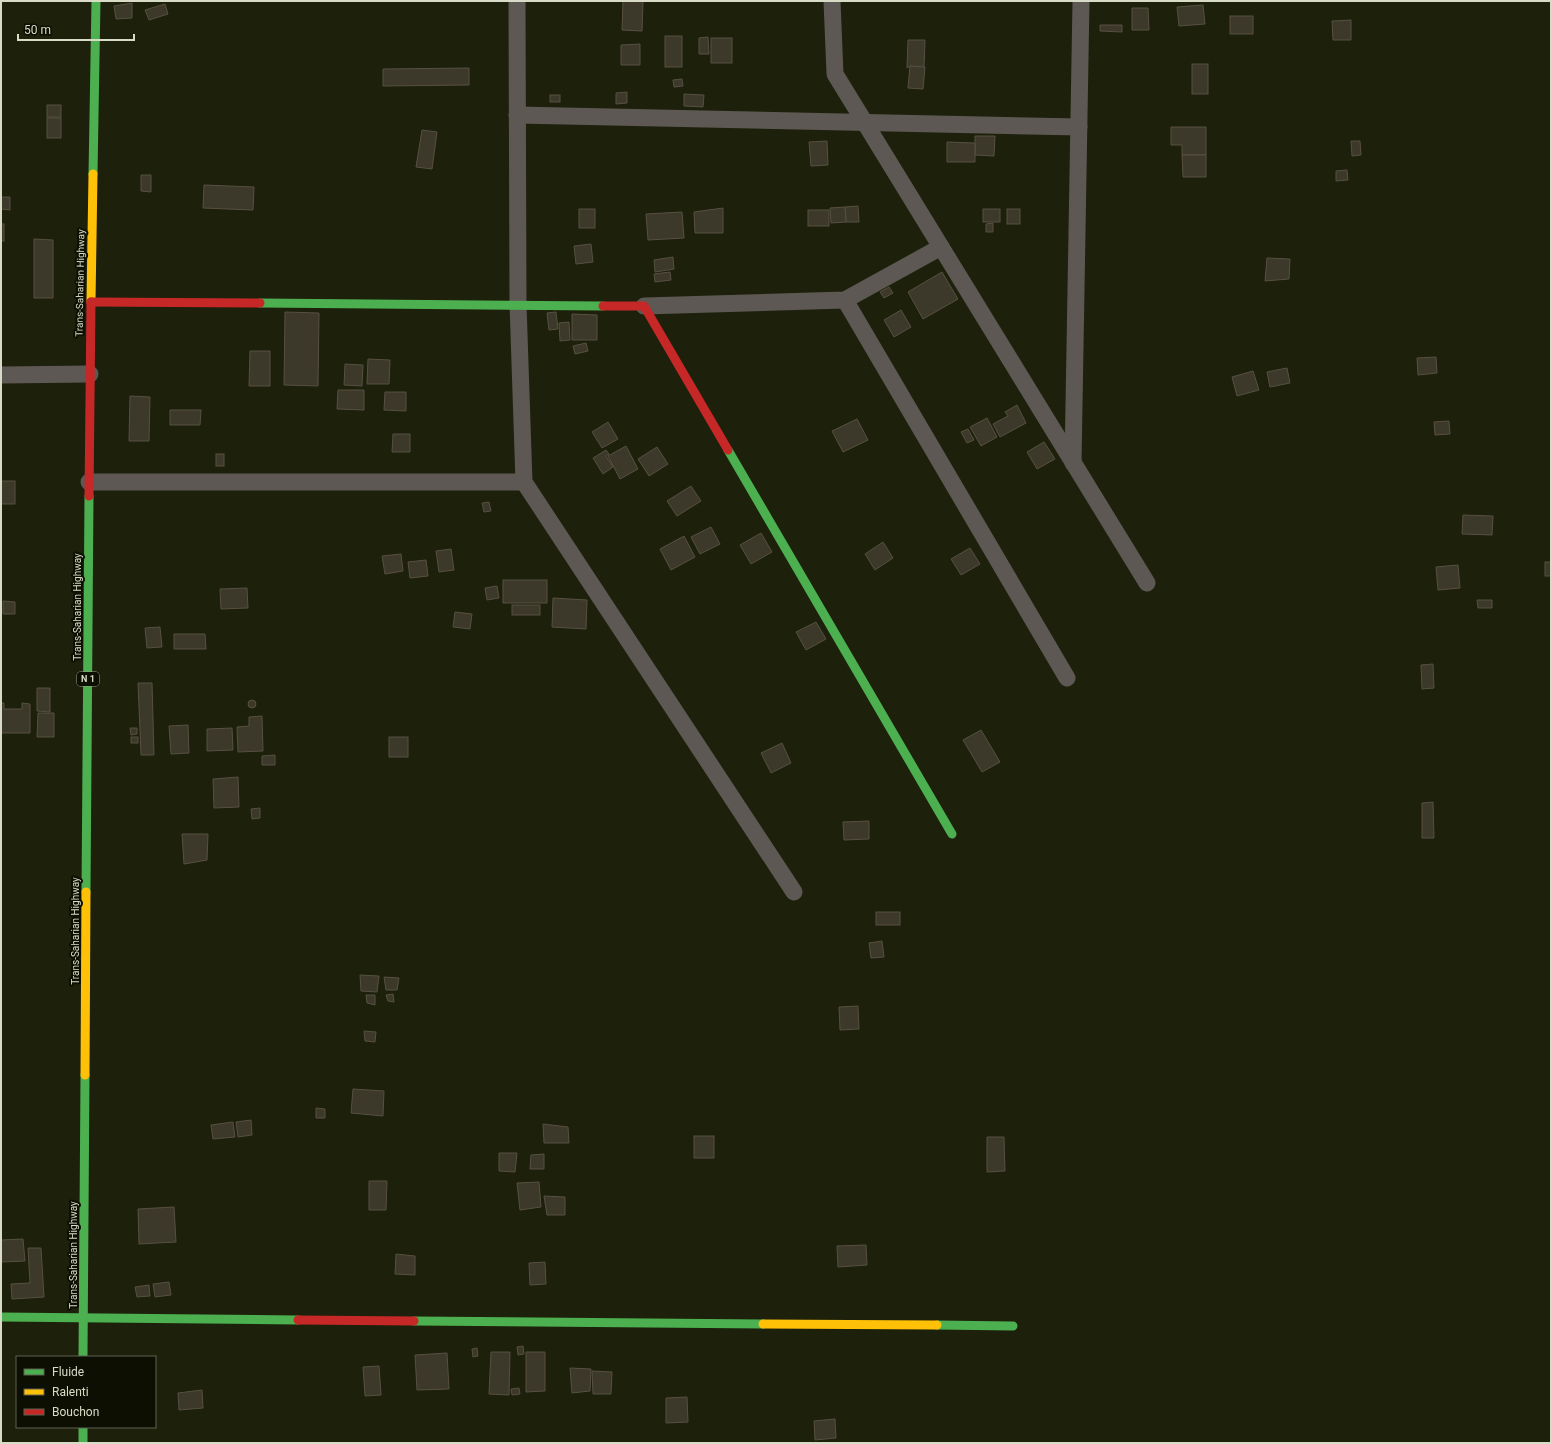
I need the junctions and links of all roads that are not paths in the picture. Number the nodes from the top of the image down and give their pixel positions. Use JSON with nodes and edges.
{"nodes":[{"id":1,"x":96,"y":1,"type":"edge"},
{"id":2,"x":517,"y":1,"type":"edge"},
{"id":3,"x":832,"y":1,"type":"edge"},
{"id":4,"x":1081,"y":1,"type":"edge"},
{"id":5,"x":517,"y":115,"type":"junction"},
{"id":6,"x":865,"y":122,"type":"junction"},
{"id":7,"x":1079,"y":127,"type":"junction"},
{"id":8,"x":941,"y":247,"type":"junction"},
{"id":9,"x":844,"y":300,"type":"junction"},
{"id":10,"x":91,"y":302,"type":"junction"},
{"id":11,"x":518,"y":304,"type":"junction"},
{"id":12,"x":644,"y":306,"type":"junction"},
{"id":13,"x":90,"y":374,"type":"junction"},
{"id":14,"x":1,"y":375,"type":"edge"},
{"id":15,"x":1073,"y":463,"type":"junction"},
{"id":16,"x":89,"y":482,"type":"junction"},
{"id":17,"x":524,"y":482,"type":"junction"},
{"id":18,"x":1147,"y":583,"type":"dead end"},
{"id":19,"x":1067,"y":678,"type":"dead end"},
{"id":20,"x":952,"y":834,"type":"dead end"},
{"id":21,"x":794,"y":892,"type":"dead end"},
{"id":22,"x":1,"y":1317,"type":"edge"},
{"id":23,"x":83,"y":1318,"type":"junction"},
{"id":24,"x":1013,"y":1326,"type":"dead end"},
{"id":25,"x":83,"y":1356,"type":"edge"},
{"id":26,"x":83,"y":1428,"type":"edge"},
{"id":27,"x":83,"y":1443,"type":"edge"}],
"edges":[{"from":1,"to":10,"type":"main road","name":"Trans-Saharian Highway","number":"N 1"},
{"from":2,"to":5,"type":"street"},
{"from":3,"to":6,"type":"street"},
{"from":4,"to":7,"type":"street"},
{"from":5,"to":6,"type":"street"},
{"from":5,"to":11,"type":"street"},
{"from":6,"to":7,"type":"street"},
{"from":6,"to":8,"type":"street"},
{"from":7,"to":15,"type":"street"},
{"from":8,"to":9,"type":"street"},
{"from":8,"to":15,"type":"street"},
{"from":9,"to":12,"type":"street"},
{"from":9,"to":19,"type":"street"},
{"from":10,"to":11,"type":"main road"},
{"from":10,"to":13,"type":"main road","name":"Trans-Saharian Highway","number":"N 1"},
{"from":11,"to":12,"type":"main road"},
{"from":11,"to":17,"type":"street"},
{"from":12,"to":20,"type":"main road"},
{"from":13,"to":14,"type":"street"},
{"from":13,"to":16,"type":"main road","name":"Trans-Saharian Highway","number":"N 1"},
{"from":15,"to":18,"type":"street"},
{"from":16,"to":17,"type":"street"},
{"from":16,"to":23,"type":"main road","name":"Trans-Saharian Highway","number":"N 1"},
{"from":17,"to":21,"type":"street"},
{"from":22,"to":23,"type":"main road"},
{"from":23,"to":24,"type":"main road"},
{"from":23,"to":25,"type":"main road","name":"Trans-Saharian Highway","number":"N 1"},
{"from":26,"to":27,"type":"main road"}]}
